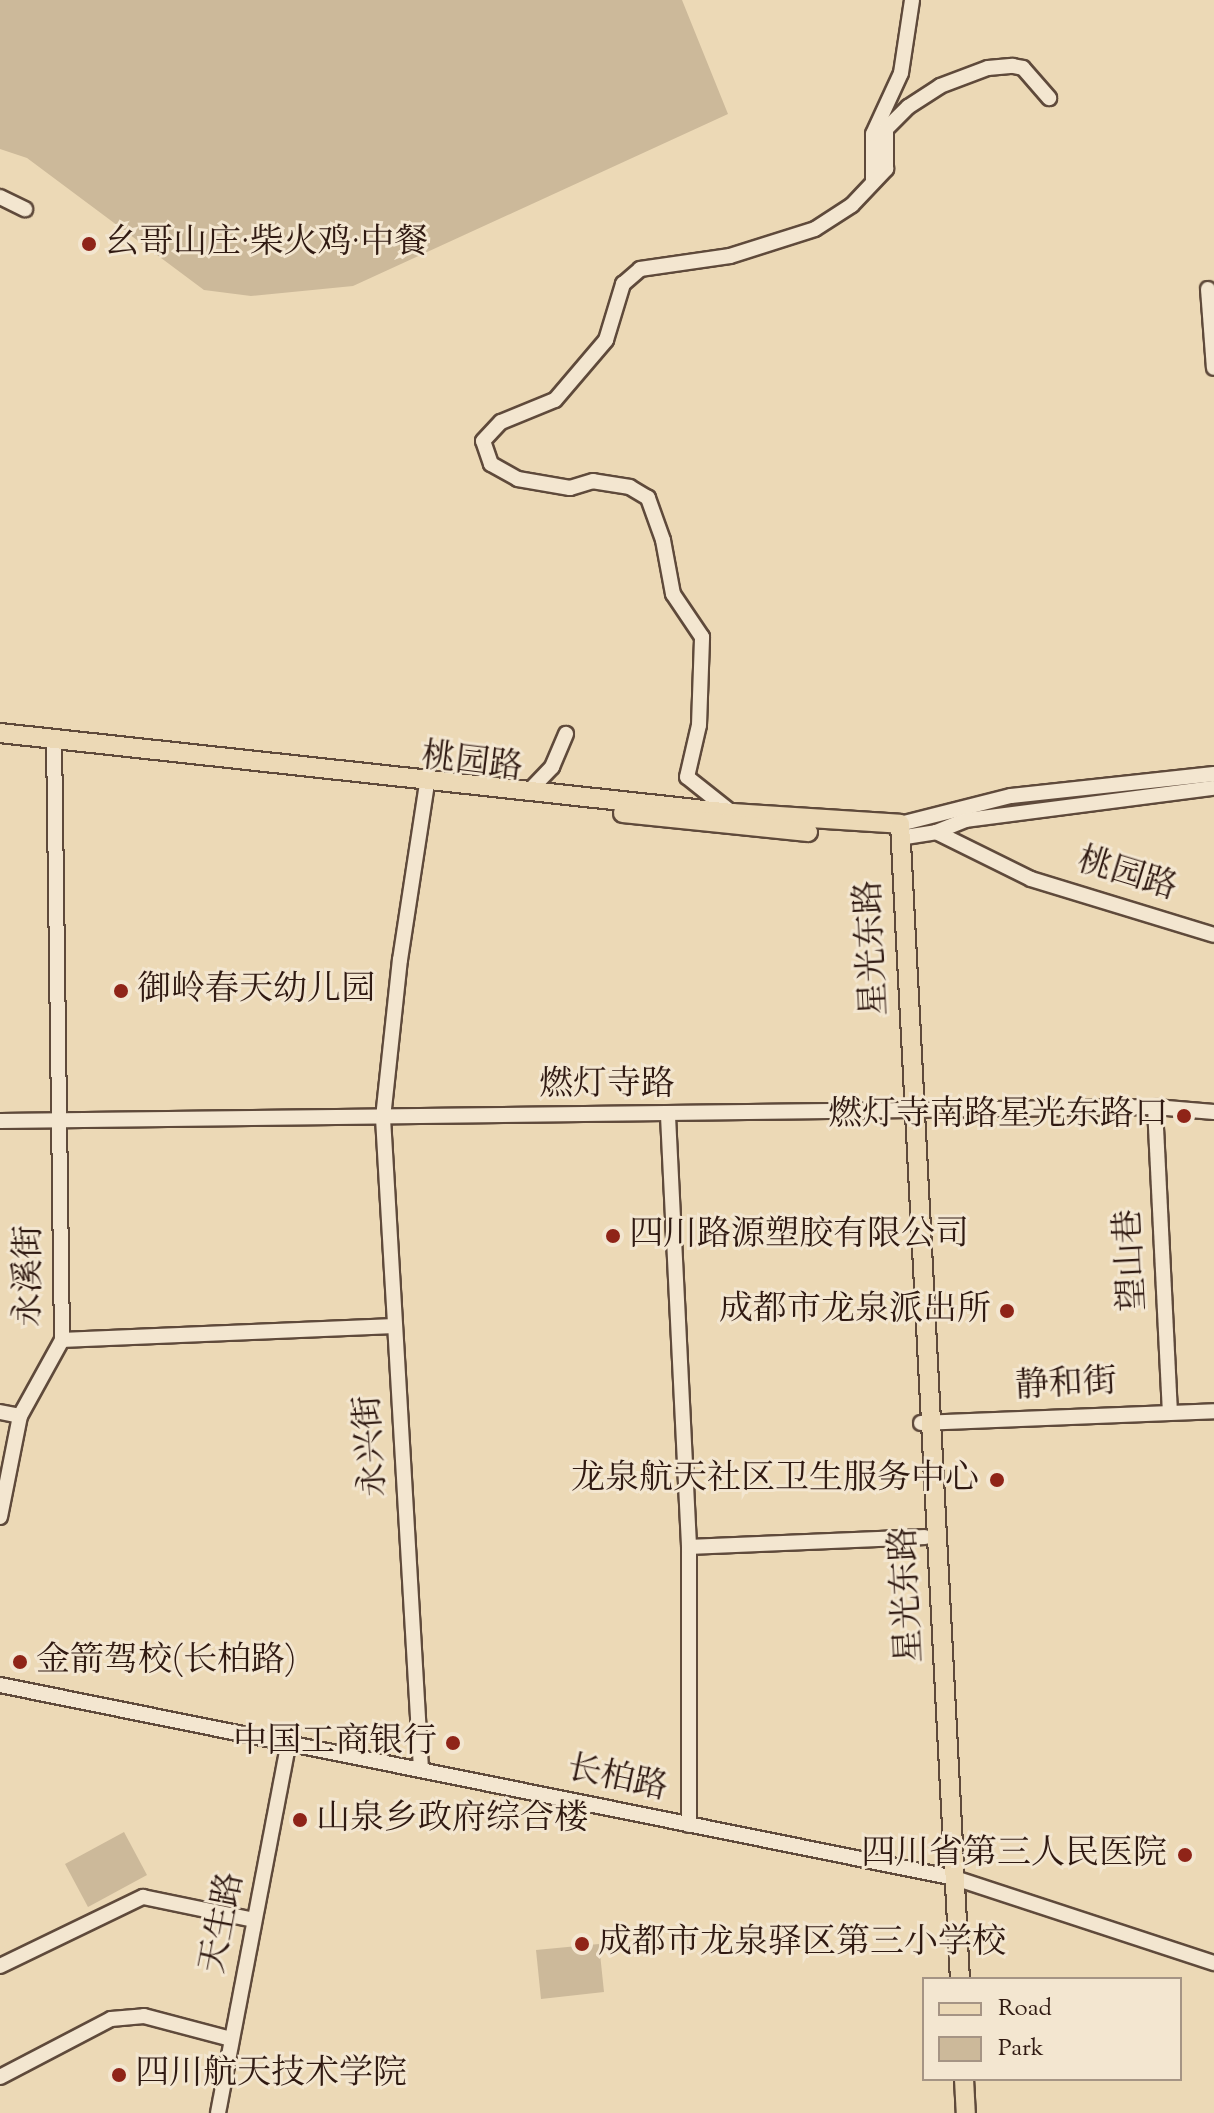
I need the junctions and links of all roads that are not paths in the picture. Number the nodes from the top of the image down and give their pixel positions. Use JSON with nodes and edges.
{"nodes":[{"id":1,"x":912,"y":0,"type":"edge"},
{"id":2,"x":1049,"y":98,"type":"dead end"},
{"id":3,"x":873,"y":181,"type":"junction"},
{"id":4,"x":0,"y":197,"type":"edge"},
{"id":5,"x":25,"y":209,"type":"dead end"},
{"id":6,"x":1208,"y":289,"type":"dead end"},
{"id":7,"x":1214,"y":368,"type":"edge"},
{"id":8,"x":0,"y":733,"type":"edge"},
{"id":9,"x":566,"y":734,"type":"dead end"},
{"id":10,"x":0,"y":745,"type":"edge"},
{"id":11,"x":54,"y":745,"type":"junction"},
{"id":12,"x":1213,"y":776,"type":"edge"},
{"id":13,"x":428,"y":784,"type":"junction"},
{"id":14,"x":530,"y":790,"type":"junction"},
{"id":15,"x":732,"y":813,"type":"junction"},
{"id":16,"x":895,"y":832,"type":"junction"},
{"id":17,"x":936,"y":832,"type":"junction"},
{"id":18,"x":1214,"y":935,"type":"edge"},
{"id":19,"x":1155,"y":1107,"type":"junction"},
{"id":20,"x":1214,"y":1112,"type":"edge"},
{"id":21,"x":908,"y":1113,"type":"junction"},
{"id":22,"x":668,"y":1116,"type":"junction"},
{"id":23,"x":383,"y":1118,"type":"junction"},
{"id":24,"x":59,"y":1120,"type":"junction"},
{"id":25,"x":0,"y":1121,"type":"edge"},
{"id":26,"x":394,"y":1326,"type":"junction"},
{"id":27,"x":62,"y":1340,"type":"junction"},
{"id":28,"x":1170,"y":1409,"type":"junction"},
{"id":29,"x":1214,"y":1411,"type":"edge"},
{"id":30,"x":0,"y":1412,"type":"edge"},
{"id":31,"x":20,"y":1416,"type":"junction"},
{"id":32,"x":925,"y":1423,"type":"junction"},
{"id":33,"x":0,"y":1517,"type":"edge"},
{"id":34,"x":925,"y":1537,"type":"junction"},
{"id":35,"x":689,"y":1547,"type":"junction"},
{"id":36,"x":0,"y":1685,"type":"edge"},
{"id":37,"x":288,"y":1745,"type":"junction"},
{"id":38,"x":421,"y":1769,"type":"junction"},
{"id":39,"x":689,"y":1825,"type":"junction"},
{"id":40,"x":950,"y":1877,"type":"junction"},
{"id":41,"x":254,"y":1920,"type":"junction"},
{"id":42,"x":1214,"y":1963,"type":"edge"},
{"id":43,"x":0,"y":1966,"type":"edge"},
{"id":44,"x":949,"y":1977,"type":"edge"},
{"id":45,"x":960,"y":1977,"type":"edge"},
{"id":46,"x":231,"y":2039,"type":"junction"},
{"id":47,"x":0,"y":2077,"type":"edge"},
{"id":48,"x":953,"y":2081,"type":"edge"},
{"id":49,"x":964,"y":2081,"type":"edge"},
{"id":50,"x":218,"y":2113,"type":"edge"},
{"id":51,"x":955,"y":2113,"type":"edge"},
{"id":52,"x":966,"y":2113,"type":"edge"}],
"edges":[{"from":1,"to":3,"type":"street"},
{"from":2,"to":3,"type":"street"},
{"from":3,"to":15,"type":"street"},
{"from":4,"to":5,"type":"street"},
{"from":6,"to":7,"type":"street"},
{"from":8,"to":11,"type":"main road"},
{"from":9,"to":14,"type":"street"},
{"from":10,"to":11,"type":"main road","name":"桃园路"},
{"from":11,"to":13,"type":"main road","name":"桃园路"},
{"from":11,"to":24,"type":"street","name":"永溪街"},
{"from":12,"to":16,"type":"street"},
{"from":12,"to":17,"type":"street","name":"桃园路"},
{"from":13,"to":14,"type":"main road"},
{"from":13,"to":16,"type":"main road","name":"桃园路"},
{"from":13,"to":23,"type":"street","name":"永兴街"},
{"from":14,"to":15,"type":"main road"},
{"from":15,"to":16,"type":"main road"},
{"from":16,"to":17,"type":"street","name":"桃园路"},
{"from":16,"to":21,"type":"main road","name":"星光东路"},
{"from":17,"to":18,"type":"street","name":"桃园路"},
{"from":19,"to":20,"type":"street","name":"燃灯寺路"},
{"from":19,"to":21,"type":"street","name":"燃灯寺路"},
{"from":19,"to":28,"type":"street","name":"望山巷"},
{"from":21,"to":22,"type":"street","name":"燃灯寺路"},
{"from":21,"to":32,"type":"main road","name":"星光东路"},
{"from":22,"to":23,"type":"street","name":"燃灯寺路"},
{"from":22,"to":35,"type":"street"},
{"from":23,"to":24,"type":"street","name":"燃灯寺路"},
{"from":23,"to":26,"type":"street","name":"永兴街"},
{"from":24,"to":25,"type":"street","name":"燃灯寺路"},
{"from":24,"to":27,"type":"street","name":"永溪街"},
{"from":26,"to":27,"type":"street"},
{"from":26,"to":38,"type":"street","name":"永兴街"},
{"from":27,"to":31,"type":"street","name":"永溪街"},
{"from":28,"to":29,"type":"street","name":"静和街"},
{"from":28,"to":32,"type":"street","name":"静和街"},
{"from":30,"to":31,"type":"street"},
{"from":31,"to":33,"type":"street","name":"永溪街"},
{"from":32,"to":34,"type":"main road","name":"星光东路"},
{"from":32,"to":40,"type":"main road","name":"星光东路"},
{"from":34,"to":35,"type":"street"},
{"from":34,"to":40,"type":"main road","name":"星光东路"},
{"from":35,"to":39,"type":"street"},
{"from":36,"to":37,"type":"street","name":"长柏路"},
{"from":37,"to":38,"type":"street","name":"长柏路"},
{"from":37,"to":41,"type":"street","name":"天生路"},
{"from":38,"to":39,"type":"street","name":"长柏路"},
{"from":39,"to":40,"type":"street","name":"长柏路"},
{"from":40,"to":42,"type":"street","name":"长柏路"},
{"from":40,"to":44,"type":"main road","name":"星光东路"},
{"from":40,"to":45,"type":"main road","name":"星光东路"},
{"from":41,"to":43,"type":"street"},
{"from":41,"to":46,"type":"street","name":"天生路"},
{"from":46,"to":47,"type":"street"},
{"from":46,"to":50,"type":"street","name":"天生路"},
{"from":48,"to":51,"type":"main road"},
{"from":49,"to":52,"type":"main road"}]}
